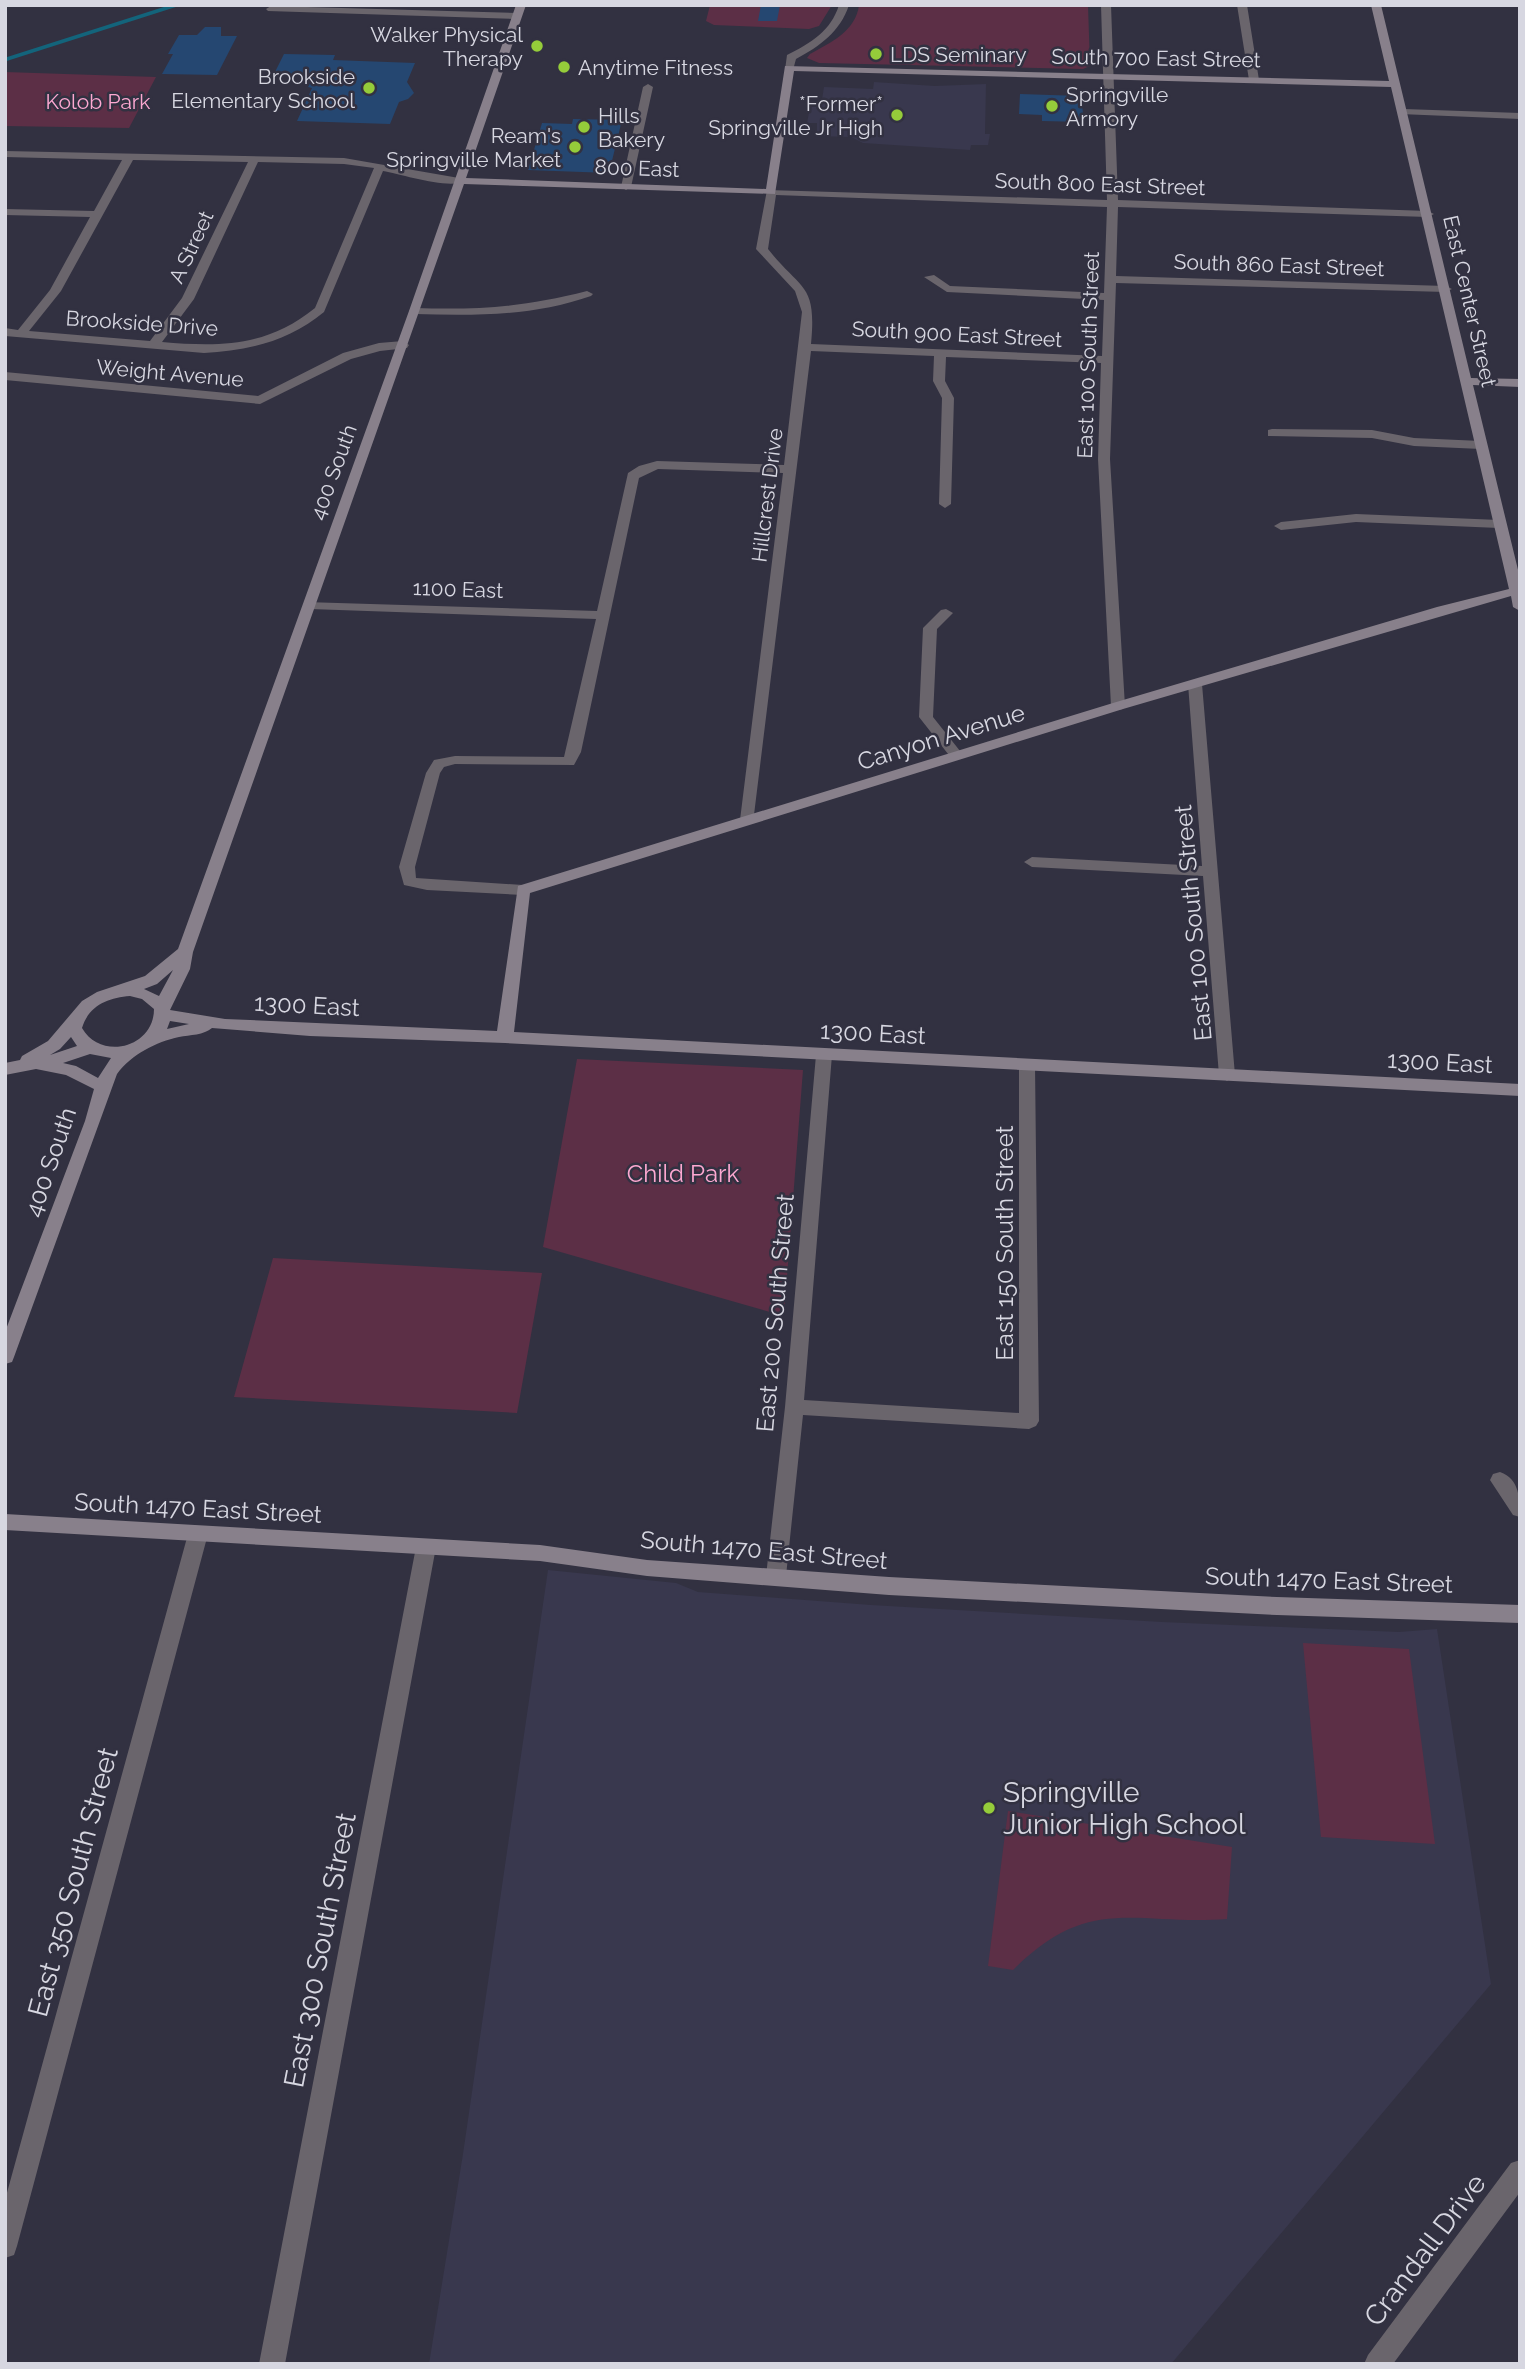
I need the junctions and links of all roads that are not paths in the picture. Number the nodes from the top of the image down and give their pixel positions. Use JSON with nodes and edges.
{"nodes":[{"id":1,"x":844,"y":5,"type":"edge"},
{"id":2,"x":1107,"y":5,"type":"edge"},
{"id":3,"x":1242,"y":5,"type":"edge"},
{"id":4,"x":1377,"y":5,"type":"edge"},
{"id":5,"x":271,"y":9,"type":"dead end"},
{"id":6,"x":519,"y":11,"type":"edge"},
{"id":7,"x":789,"y":68,"type":"junction"},
{"id":8,"x":1108,"y":76,"type":"junction"},
{"id":9,"x":1254,"y":80,"type":"junction"},
{"id":10,"x":1395,"y":84,"type":"junction"},
{"id":11,"x":648,"y":87,"type":"dead end"},
{"id":12,"x":1404,"y":113,"type":"junction"},
{"id":13,"x":1520,"y":116,"type":"edge"},
{"id":14,"x":5,"y":154,"type":"edge"},
{"id":15,"x":129,"y":157,"type":"junction"},
{"id":16,"x":254,"y":160,"type":"junction"},
{"id":17,"x":380,"y":166,"type":"junction"},
{"id":18,"x":459,"y":181,"type":"junction"},
{"id":19,"x":626,"y":187,"type":"junction"},
{"id":20,"x":771,"y":192,"type":"junction"},
{"id":21,"x":1113,"y":204,"type":"junction"},
{"id":22,"x":5,"y":212,"type":"edge"},
{"id":23,"x":97,"y":214,"type":"junction"},
{"id":24,"x":1428,"y":214,"type":"junction"},
{"id":25,"x":930,"y":277,"type":"dead end"},
{"id":26,"x":1112,"y":279,"type":"junction"},
{"id":27,"x":1446,"y":289,"type":"junction"},
{"id":28,"x":587,"y":295,"type":"dead end"},
{"id":29,"x":1111,"y":296,"type":"junction"},
{"id":30,"x":415,"y":312,"type":"junction"},
{"id":31,"x":5,"y":331,"type":"edge"},
{"id":32,"x":20,"y":333,"type":"junction"},
{"id":33,"x":154,"y":344,"type":"junction"},
{"id":34,"x":402,"y":345,"type":"junction"},
{"id":35,"x":805,"y":347,"type":"junction"},
{"id":36,"x":940,"y":352,"type":"junction"},
{"id":37,"x":1107,"y":360,"type":"junction"},
{"id":38,"x":5,"y":376,"type":"edge"},
{"id":39,"x":1467,"y":381,"type":"junction"},
{"id":40,"x":1520,"y":383,"type":"edge"},
{"id":41,"x":1272,"y":433,"type":"dead end"},
{"id":42,"x":1481,"y":445,"type":"junction"},
{"id":43,"x":789,"y":469,"type":"junction"},
{"id":44,"x":945,"y":504,"type":"dead end"},
{"id":45,"x":1500,"y":524,"type":"junction"},
{"id":46,"x":1281,"y":526,"type":"dead end"},
{"id":47,"x":1518,"y":591,"type":"edge"},
{"id":48,"x":310,"y":605,"type":"junction"},
{"id":49,"x":1520,"y":607,"type":"edge"},
{"id":50,"x":946,"y":613,"type":"dead end"},
{"id":51,"x":604,"y":615,"type":"junction"},
{"id":52,"x":1195,"y":684,"type":"junction"},
{"id":53,"x":1118,"y":706,"type":"junction"},
{"id":54,"x":957,"y":756,"type":"junction"},
{"id":55,"x":748,"y":820,"type":"junction"},
{"id":56,"x":1032,"y":862,"type":"dead end"},
{"id":57,"x":1212,"y":872,"type":"junction"},
{"id":58,"x":523,"y":890,"type":"junction"},
{"id":59,"x":185,"y":952,"type":"junction"},
{"id":60,"x":121,"y":992,"type":"junction"},
{"id":61,"x":163,"y":1010,"type":"junction"},
{"id":62,"x":76,"y":1020,"type":"junction"},
{"id":63,"x":225,"y":1025,"type":"junction"},
{"id":64,"x":505,"y":1037,"type":"junction"},
{"id":65,"x":91,"y":1048,"type":"junction"},
{"id":66,"x":135,"y":1048,"type":"junction"},
{"id":67,"x":824,"y":1055,"type":"junction"},
{"id":68,"x":29,"y":1064,"type":"junction"},
{"id":69,"x":1027,"y":1065,"type":"junction"},
{"id":70,"x":5,"y":1069,"type":"edge"},
{"id":71,"x":1227,"y":1076,"type":"junction"},
{"id":72,"x":93,"y":1083,"type":"junction"},
{"id":73,"x":1520,"y":1090,"type":"edge"},
{"id":74,"x":96,"y":1102,"type":"junction"},
{"id":75,"x":5,"y":1357,"type":"edge"},
{"id":76,"x":794,"y":1407,"type":"junction"},
{"id":77,"x":1500,"y":1480,"type":"dead end"},
{"id":78,"x":1520,"y":1509,"type":"edge"},
{"id":79,"x":5,"y":1522,"type":"edge"},
{"id":80,"x":198,"y":1534,"type":"junction"},
{"id":81,"x":426,"y":1547,"type":"junction"},
{"id":82,"x":776,"y":1576,"type":"junction"},
{"id":83,"x":1520,"y":1614,"type":"edge"},
{"id":84,"x":1520,"y":2172,"type":"edge"},
{"id":85,"x":5,"y":2246,"type":"edge"},
{"id":86,"x":272,"y":2364,"type":"edge"},
{"id":87,"x":1377,"y":2364,"type":"edge"}],
"edges":[{"from":1,"to":7,"type":"street"},
{"from":2,"to":8,"type":"street","name":"East 100 South Street"},
{"from":3,"to":9,"type":"street"},
{"from":4,"to":10,"type":"street","name":"East Center Street"},
{"from":5,"to":6,"type":"street"},
{"from":6,"to":18,"type":"street","name":"400 South"},
{"from":7,"to":8,"type":"street","name":"South 700 East Street"},
{"from":7,"to":20,"type":"street"},
{"from":8,"to":9,"type":"street","name":"South 700 East Street"},
{"from":8,"to":21,"type":"street","name":"East 100 South Street"},
{"from":9,"to":10,"type":"street","name":"South 700 East Street"},
{"from":10,"to":12,"type":"street","name":"East Center Street"},
{"from":11,"to":19,"type":"street"},
{"from":12,"to":13,"type":"street"},
{"from":12,"to":24,"type":"street","name":"East Center Street"},
{"from":14,"to":15,"type":"street"},
{"from":15,"to":16,"type":"street"},
{"from":15,"to":23,"type":"street"},
{"from":16,"to":17,"type":"street"},
{"from":16,"to":33,"type":"street","name":"A Street"},
{"from":17,"to":18,"type":"street"},
{"from":17,"to":33,"type":"street","name":"Brookside Drive"},
{"from":18,"to":19,"type":"street","name":"800 East"},
{"from":18,"to":30,"type":"street","name":"400 South"},
{"from":19,"to":20,"type":"street","name":"800 East"},
{"from":20,"to":21,"type":"street","name":"South 800 East Street"},
{"from":20,"to":35,"type":"street","name":"Hillcrest Drive"},
{"from":21,"to":24,"type":"street","name":"South 800 East Street"},
{"from":21,"to":26,"type":"street","name":"East 100 South Street"},
{"from":22,"to":23,"type":"street"},
{"from":23,"to":32,"type":"street"},
{"from":24,"to":27,"type":"street","name":"East Center Street"},
{"from":25,"to":29,"type":"street"},
{"from":26,"to":27,"type":"street","name":"South 860 East Street"},
{"from":26,"to":29,"type":"street","name":"East 100 South Street"},
{"from":27,"to":39,"type":"street","name":"East Center Street"},
{"from":28,"to":30,"type":"street"},
{"from":29,"to":37,"type":"street","name":"East 100 South Street"},
{"from":30,"to":34,"type":"street","name":"400 South"},
{"from":31,"to":32,"type":"street","name":"Brookside Drive"},
{"from":32,"to":33,"type":"street","name":"Brookside Drive"},
{"from":34,"to":38,"type":"street","name":"Weight Avenue"},
{"from":34,"to":48,"type":"street","name":"400 South"},
{"from":35,"to":36,"type":"street","name":"South 900 East Street"},
{"from":35,"to":43,"type":"street","name":"Hillcrest Drive"},
{"from":36,"to":37,"type":"street","name":"South 900 East Street"},
{"from":36,"to":44,"type":"street"},
{"from":37,"to":53,"type":"street","name":"East 100 South Street"},
{"from":39,"to":40,"type":"street"},
{"from":39,"to":42,"type":"street","name":"East Center Street"},
{"from":41,"to":42,"type":"street"},
{"from":42,"to":45,"type":"street","name":"East Center Street"},
{"from":43,"to":51,"type":"street"},
{"from":43,"to":55,"type":"street","name":"Hillcrest Drive"},
{"from":45,"to":46,"type":"street"},
{"from":45,"to":47,"type":"street","name":"East Center Street"},
{"from":47,"to":49,"type":"street","name":"East Center Street"},
{"from":47,"to":52,"type":"street","name":"Canyon Avenue"},
{"from":48,"to":51,"type":"street","name":"1100 East"},
{"from":48,"to":59,"type":"street","name":"400 South"},
{"from":50,"to":54,"type":"street"},
{"from":51,"to":58,"type":"street"},
{"from":52,"to":53,"type":"street","name":"Canyon Avenue"},
{"from":52,"to":57,"type":"street","name":"East 100 South Street"},
{"from":53,"to":54,"type":"street","name":"Canyon Avenue"},
{"from":54,"to":55,"type":"street","name":"Canyon Avenue"},
{"from":55,"to":58,"type":"street","name":"Canyon Avenue"},
{"from":56,"to":57,"type":"street"},
{"from":57,"to":71,"type":"street","name":"East 100 South Street"},
{"from":58,"to":64,"type":"street"},
{"from":59,"to":60,"type":"street","name":"400 South"},
{"from":59,"to":61,"type":"street","name":"400 South"},
{"from":60,"to":61,"type":"street"},
{"from":60,"to":62,"type":"street"},
{"from":61,"to":63,"type":"street","name":"1300 East"},
{"from":61,"to":66,"type":"street"},
{"from":62,"to":65,"type":"street"},
{"from":62,"to":68,"type":"street"},
{"from":63,"to":64,"type":"street","name":"1300 East"},
{"from":63,"to":66,"type":"street","name":"1300 East"},
{"from":64,"to":67,"type":"street","name":"1300 East"},
{"from":65,"to":66,"type":"street"},
{"from":65,"to":68,"type":"street"},
{"from":65,"to":72,"type":"street","name":"400 South"},
{"from":66,"to":74,"type":"street","name":"400 South"},
{"from":67,"to":69,"type":"street","name":"1300 East"},
{"from":67,"to":76,"type":"street","name":"East 200 South Street"},
{"from":68,"to":70,"type":"street"},
{"from":68,"to":72,"type":"street"},
{"from":69,"to":71,"type":"street","name":"1300 East"},
{"from":69,"to":76,"type":"street","name":"East 150 South Street"},
{"from":71,"to":73,"type":"street","name":"1300 East"},
{"from":72,"to":74,"type":"street","name":"400 South"},
{"from":74,"to":75,"type":"street","name":"400 South"},
{"from":76,"to":82,"type":"street","name":"East 200 South Street"},
{"from":77,"to":78,"type":"street"},
{"from":79,"to":80,"type":"street","name":"South 1470 East Street"},
{"from":80,"to":81,"type":"street","name":"South 1470 East Street"},
{"from":80,"to":85,"type":"street","name":"East 350 South Street"},
{"from":81,"to":82,"type":"street","name":"South 1470 East Street"},
{"from":81,"to":86,"type":"street","name":"East 300 South Street"},
{"from":82,"to":83,"type":"street","name":"South 1470 East Street"},
{"from":84,"to":87,"type":"street","name":"Crandall Drive"}]}
